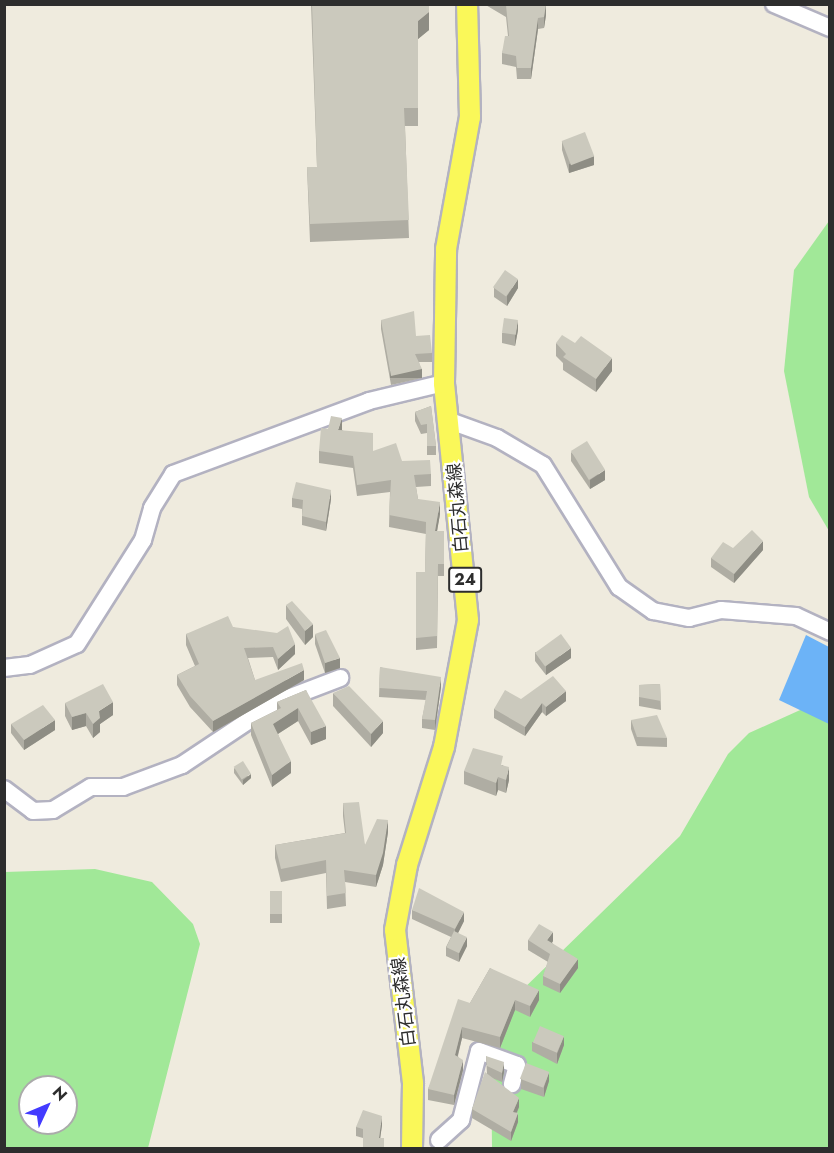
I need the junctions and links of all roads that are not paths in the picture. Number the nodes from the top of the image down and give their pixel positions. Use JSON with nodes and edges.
{"nodes":[{"id":1,"x":467,"y":4,"type":"edge"},
{"id":2,"x":774,"y":4,"type":"edge"},
{"id":3,"x":830,"y":28,"type":"edge"},
{"id":4,"x":444,"y":382,"type":"junction"},
{"id":5,"x":450,"y":421,"type":"junction"},
{"id":6,"x":830,"y":632,"type":"edge"},
{"id":7,"x":4,"y":668,"type":"edge"},
{"id":8,"x":340,"y":678,"type":"dead end"},
{"id":9,"x":4,"y":789,"type":"edge"},
{"id":10,"x":512,"y":1084,"type":"dead end"},
{"id":11,"x":412,"y":1127,"type":"junction"},
{"id":12,"x":441,"y":1144,"type":"edge"},
{"id":13,"x":412,"y":1149,"type":"edge"}],
"edges":[{"from":1,"to":4,"type":"main road","name":"白石丸森線","number":"24"},
{"from":2,"to":3,"type":"street"},
{"from":4,"to":5,"type":"main road","name":"白石丸森線","number":"24"},
{"from":4,"to":7,"type":"street"},
{"from":5,"to":6,"type":"street"},
{"from":5,"to":11,"type":"main road","name":"白石丸森線","number":"24"},
{"from":8,"to":9,"type":"street"},
{"from":10,"to":12,"type":"street"},
{"from":11,"to":12,"type":"street"},
{"from":11,"to":13,"type":"main road","name":"白石丸森線","number":"24"}]}
